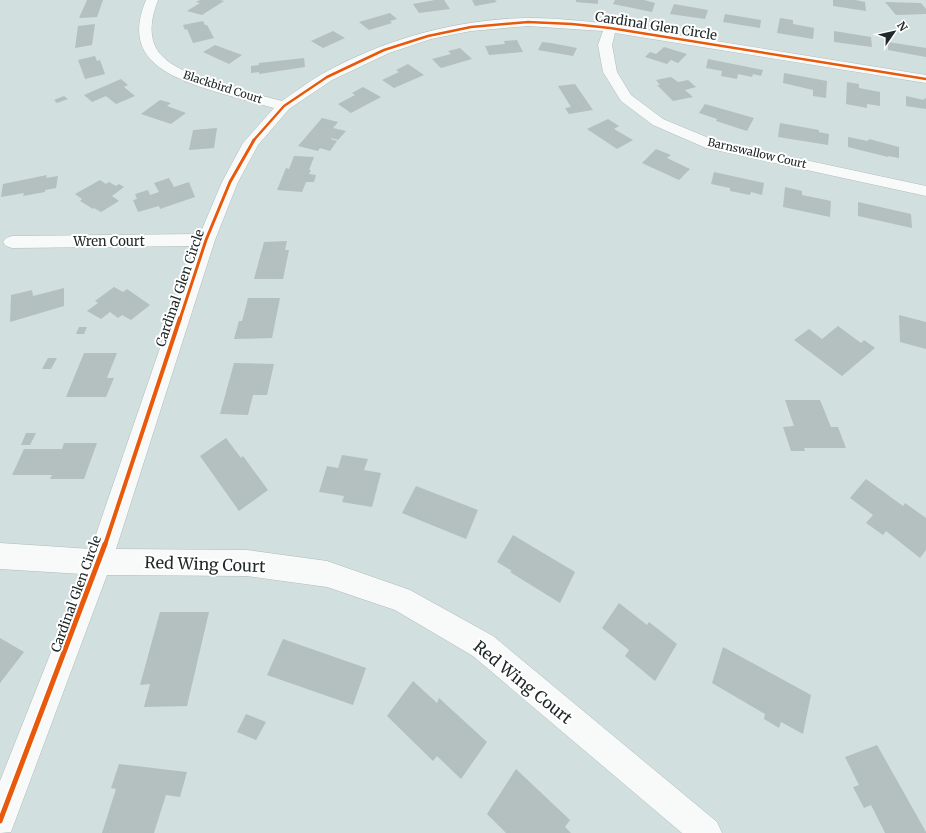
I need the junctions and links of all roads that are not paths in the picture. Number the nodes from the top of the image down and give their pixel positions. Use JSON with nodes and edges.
{"nodes":[{"id":1,"x":152,"y":0,"type":"edge"},
{"id":2,"x":610,"y":28,"type":"junction"},
{"id":3,"x":926,"y":79,"type":"edge"},
{"id":4,"x":284,"y":106,"type":"junction"},
{"id":5,"x":926,"y":191,"type":"edge"},
{"id":6,"x":206,"y":240,"type":"junction"},
{"id":7,"x":12,"y":242,"type":"dead end"},
{"id":8,"x":0,"y":556,"type":"edge"},
{"id":9,"x":99,"y":562,"type":"junction"},
{"id":10,"x":0,"y":821,"type":"edge"},
{"id":11,"x":706,"y":833,"type":"edge"}],
"edges":[{"from":1,"to":4,"type":"street","name":"Blackbird Court"},
{"from":2,"to":3,"type":"street","name":"Cardinal Glen Circle"},
{"from":2,"to":4,"type":"street","name":"Cardinal Glen Circle"},
{"from":2,"to":5,"type":"street","name":"Barnswallow Court"},
{"from":4,"to":6,"type":"street","name":"Cardinal Glen Circle"},
{"from":6,"to":7,"type":"street","name":"Wren Court"},
{"from":6,"to":9,"type":"street","name":"Cardinal Glen Circle"},
{"from":8,"to":9,"type":"street","name":"Red Wing Court"},
{"from":9,"to":10,"type":"street","name":"Cardinal Glen Circle"},
{"from":9,"to":11,"type":"street","name":"Red Wing Court"}]}
